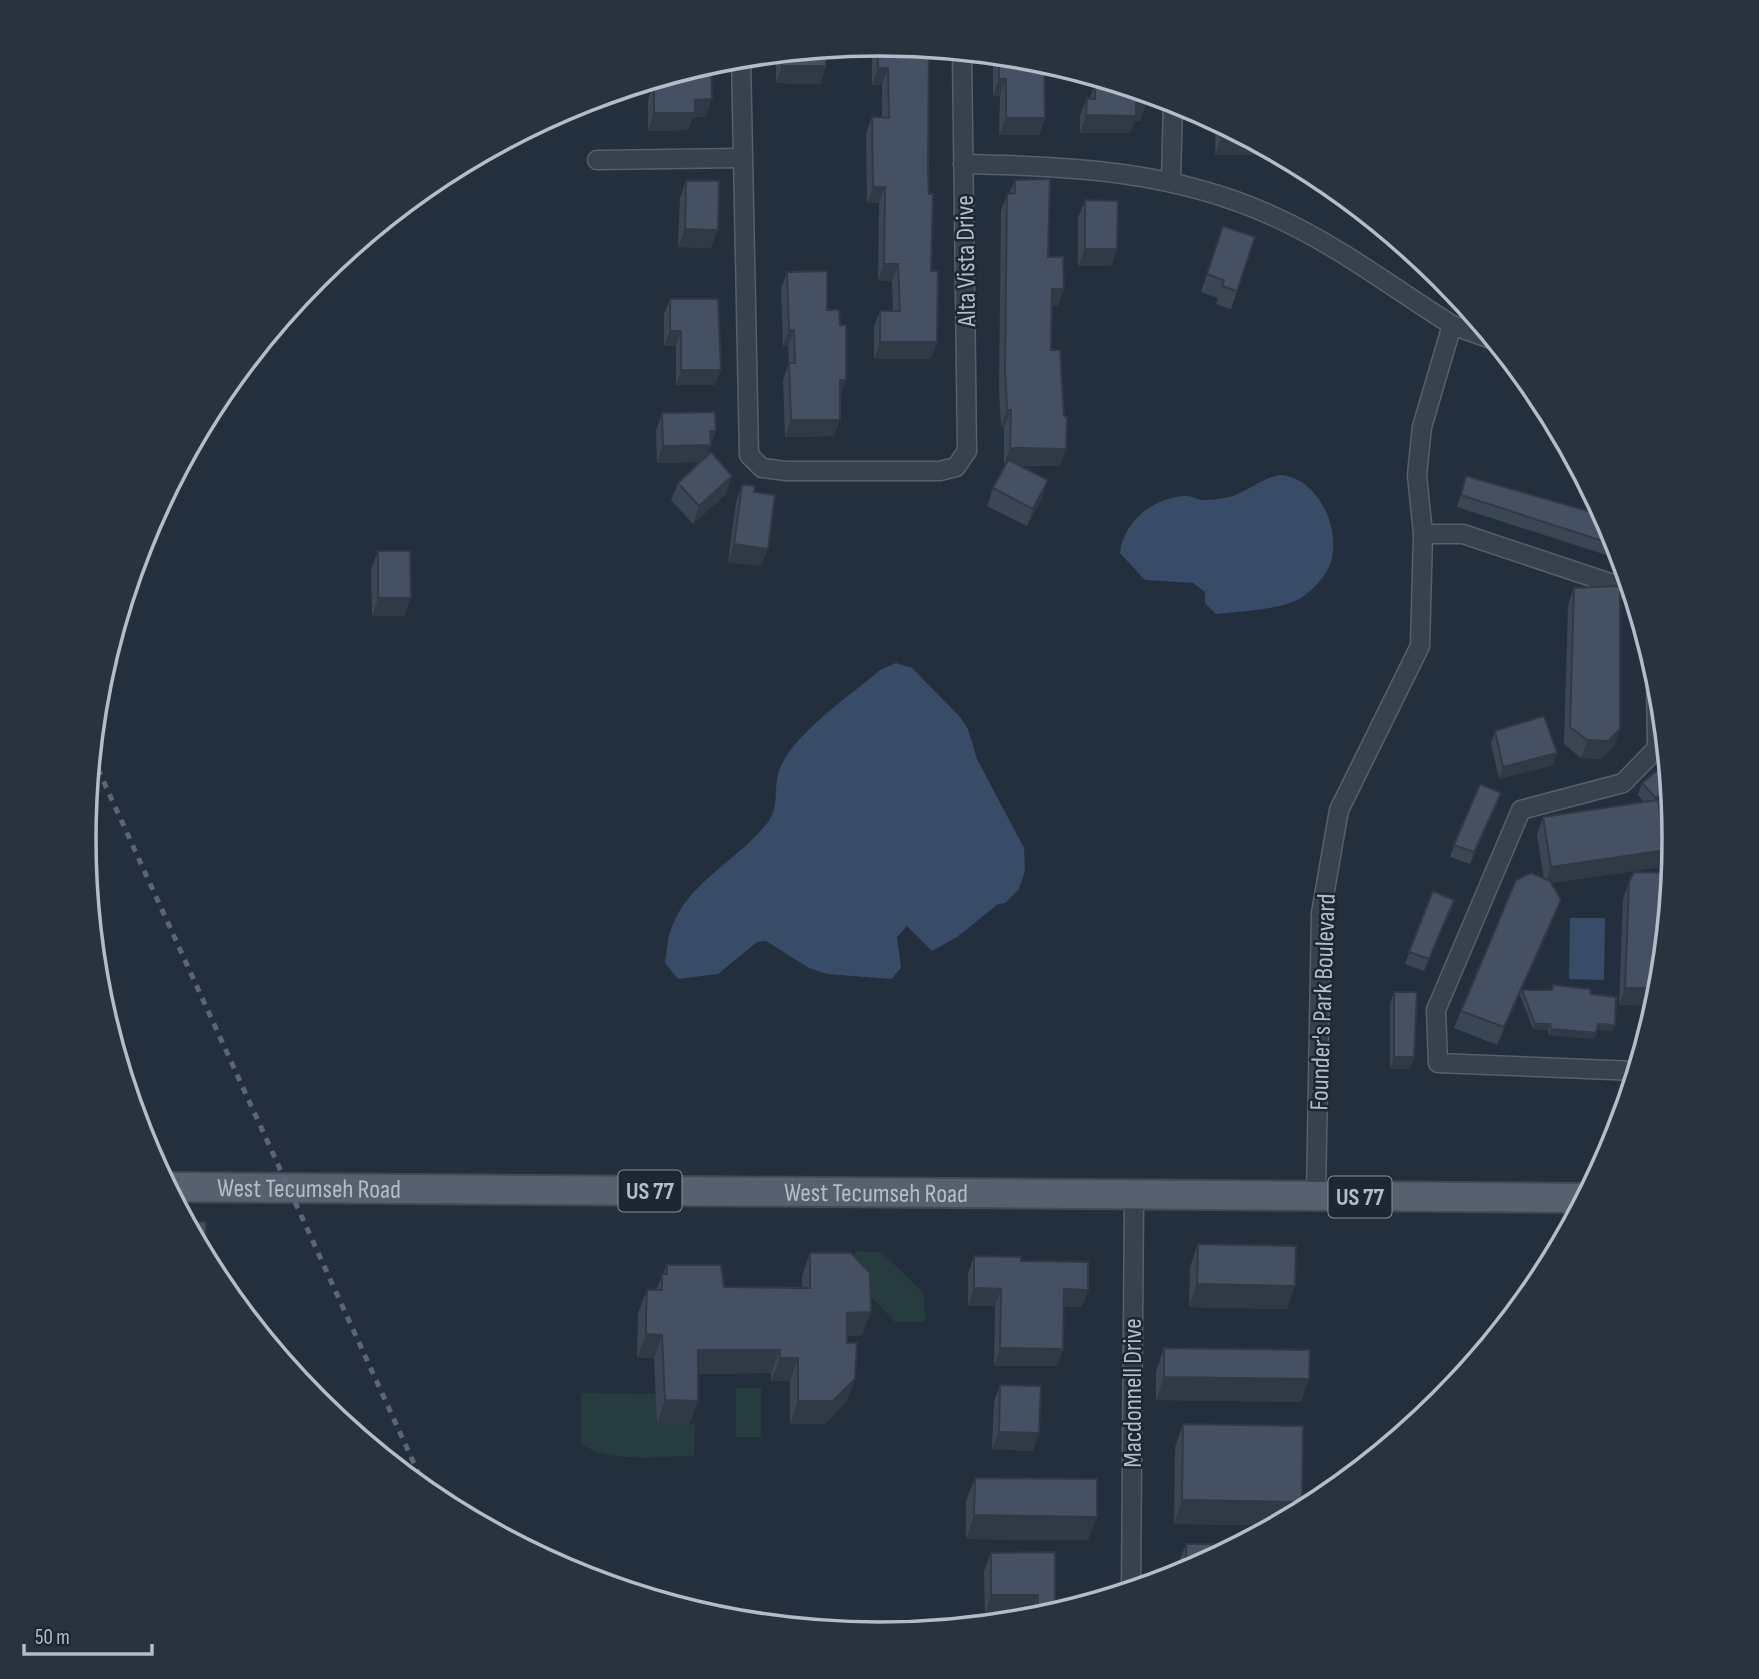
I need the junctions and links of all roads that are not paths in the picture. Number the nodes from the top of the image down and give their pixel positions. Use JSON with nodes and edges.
{"nodes":[{"id":1,"x":962,"y":61,"type":"edge"},
{"id":2,"x":741,"y":69,"type":"edge"},
{"id":3,"x":1173,"y":114,"type":"edge"},
{"id":4,"x":741,"y":158,"type":"junction"},
{"id":5,"x":597,"y":160,"type":"dead end"},
{"id":6,"x":963,"y":164,"type":"junction"},
{"id":7,"x":1171,"y":181,"type":"junction"},
{"id":8,"x":1452,"y":325,"type":"junction"},
{"id":9,"x":1478,"y":334,"type":"edge"},
{"id":10,"x":1423,"y":534,"type":"junction"},
{"id":11,"x":1620,"y":586,"type":"edge"},
{"id":12,"x":1657,"y":752,"type":"edge"},
{"id":13,"x":1627,"y":1071,"type":"edge"},
{"id":14,"x":178,"y":1187,"type":"edge"},
{"id":15,"x":1134,"y":1195,"type":"junction"},
{"id":16,"x":1316,"y":1196,"type":"junction"},
{"id":17,"x":1576,"y":1198,"type":"edge"},
{"id":18,"x":1131,"y":1581,"type":"edge"}],
"edges":[{"from":1,"to":6,"type":"street","name":"Alta Vista Drive"},
{"from":2,"to":4,"type":"street"},
{"from":3,"to":7,"type":"street"},
{"from":4,"to":5,"type":"street"},
{"from":4,"to":6,"type":"street","name":"Alta Vista Drive"},
{"from":6,"to":7,"type":"street"},
{"from":7,"to":8,"type":"street"},
{"from":8,"to":9,"type":"street"},
{"from":8,"to":10,"type":"street","name":"Founder's Park Boulevard"},
{"from":10,"to":11,"type":"street"},
{"from":10,"to":16,"type":"street","name":"Founder's Park Boulevard"},
{"from":12,"to":13,"type":"street"},
{"from":14,"to":15,"type":"main road","name":"West Tecumseh Road","number":"US 77"},
{"from":15,"to":16,"type":"main road","name":"West Tecumseh Road","number":"US 77"},
{"from":15,"to":18,"type":"street","name":"Macdonnell Drive"},
{"from":16,"to":17,"type":"main road","name":"West Tecumseh Road","number":"US 77"}]}
